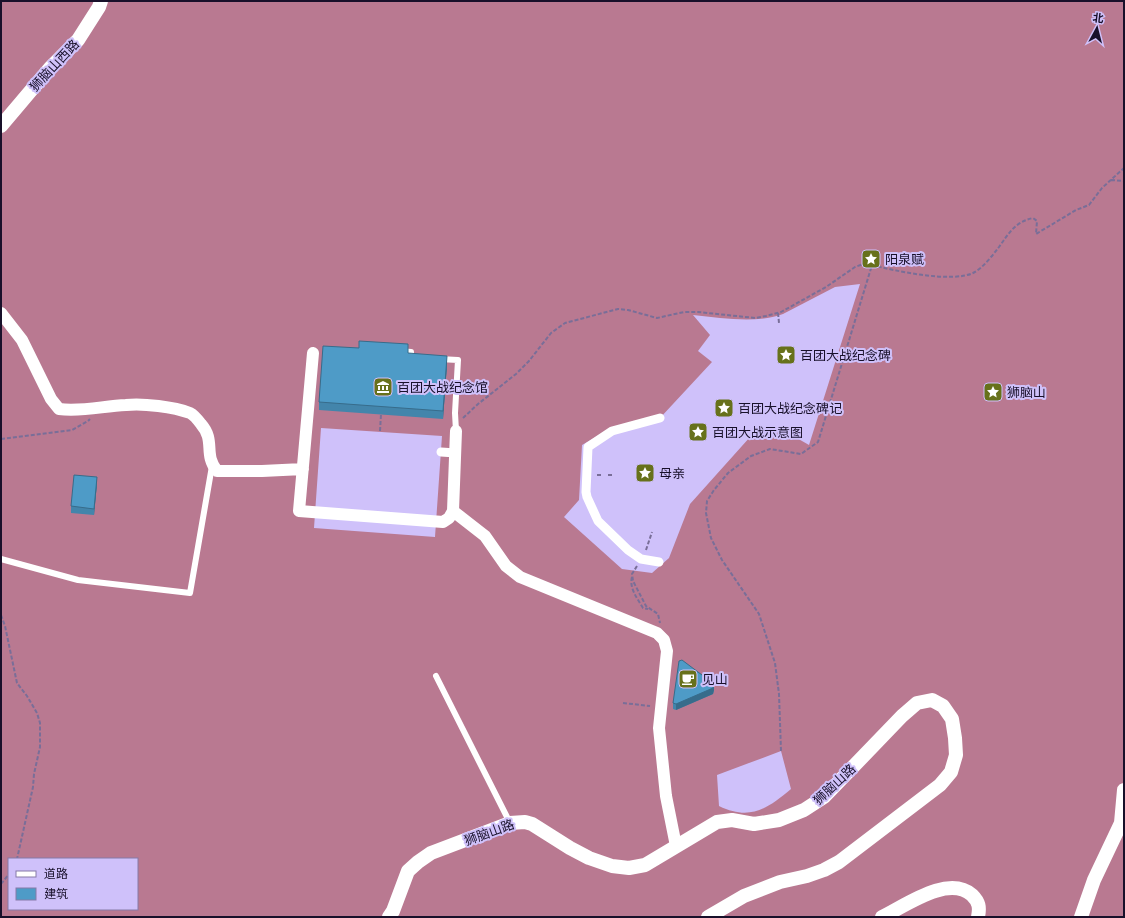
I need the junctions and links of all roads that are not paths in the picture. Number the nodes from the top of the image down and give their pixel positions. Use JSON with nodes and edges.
{"nodes":[{"id":1,"x":101,"y":1,"type":"edge"},
{"id":2,"x":1,"y":126,"type":"edge"},
{"id":3,"x":1,"y":313,"type":"edge"},
{"id":4,"x":396,"y":351,"type":"edge"},
{"id":5,"x":317,"y":352,"type":"dead end"},
{"id":6,"x":419,"y":358,"type":"edge"},
{"id":7,"x":435,"y":358,"type":"edge"},
{"id":8,"x":660,"y":418,"type":"dead end"},
{"id":9,"x":456,"y":431,"type":"joint"},
{"id":10,"x":441,"y":452,"type":"dead end"},
{"id":11,"x":456,"y":454,"type":"junction"},
{"id":12,"x":212,"y":465,"type":"junction"},
{"id":13,"x":303,"y":469,"type":"junction"},
{"id":14,"x":453,"y":511,"type":"junction"},
{"id":15,"x":1,"y":559,"type":"edge"},
{"id":16,"x":659,"y":562,"type":"dead end"},
{"id":17,"x":436,"y":676,"type":"dead end"},
{"id":18,"x":1124,"y":790,"type":"edge"},
{"id":19,"x":510,"y":823,"type":"junction"},
{"id":20,"x":676,"y":846,"type":"junction"},
{"id":21,"x":390,"y":917,"type":"edge"},
{"id":22,"x":708,"y":917,"type":"edge"},
{"id":23,"x":882,"y":917,"type":"edge"},
{"id":24,"x":978,"y":917,"type":"edge"},
{"id":25,"x":1081,"y":917,"type":"edge"}],
"edges":[{"from":1,"to":2,"type":"street","name":"狮脑山西路"},
{"from":3,"to":12,"type":"street"},
{"from":4,"to":6,"type":"lane"},
{"from":5,"to":13,"type":"street"},
{"from":7,"to":9,"type":"lane"},
{"from":8,"to":16,"type":"street"},
{"from":9,"to":11,"type":"street"},
{"from":10,"to":11,"type":"street"},
{"from":11,"to":14,"type":"street"},
{"from":12,"to":13,"type":"street"},
{"from":12,"to":15,"type":"lane"},
{"from":13,"to":14,"type":"street"},
{"from":14,"to":20,"type":"street"},
{"from":17,"to":19,"type":"lane"},
{"from":18,"to":25,"type":"street"},
{"from":19,"to":20,"type":"street","name":"狮脑山路"},
{"from":19,"to":21,"type":"street","name":"狮脑山路"},
{"from":20,"to":22,"type":"street","name":"狮脑山路"},
{"from":23,"to":24,"type":"street"}]}
